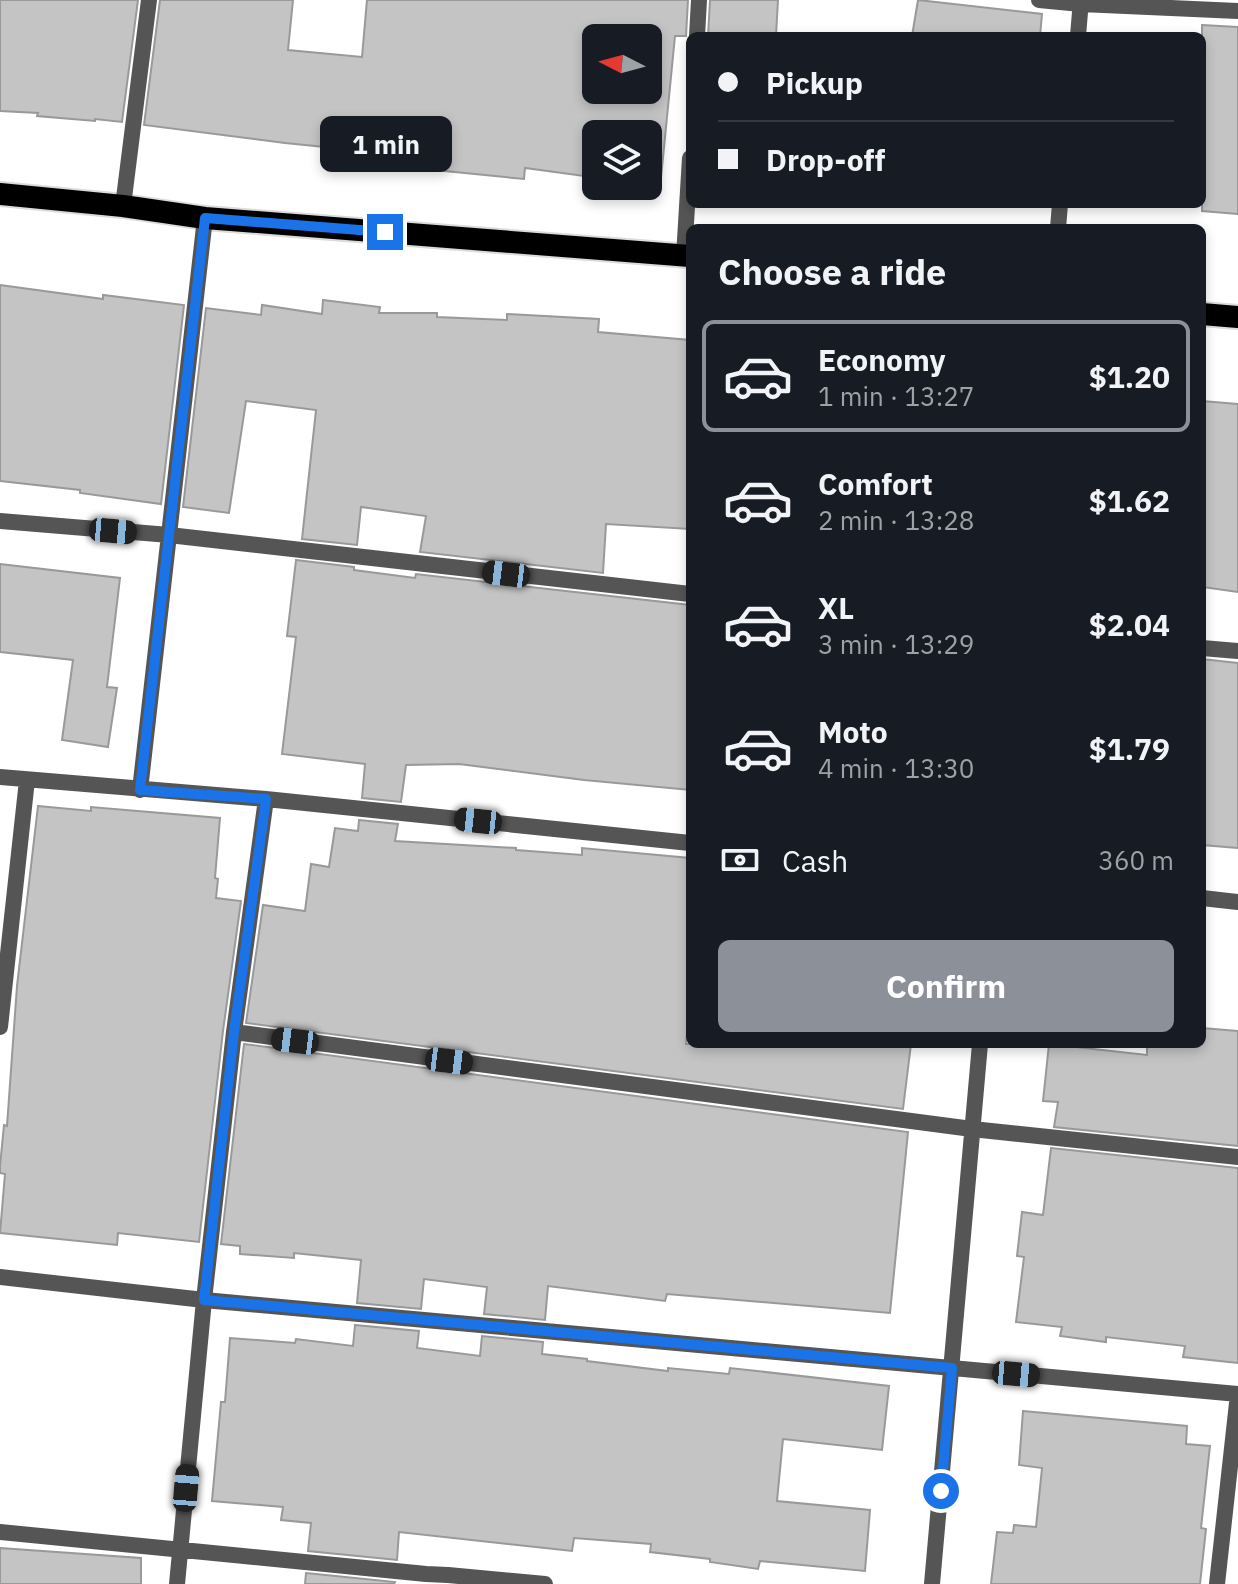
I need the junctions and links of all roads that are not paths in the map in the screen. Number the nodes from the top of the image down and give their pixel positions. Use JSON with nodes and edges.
{"nodes":[{"id":1,"x":149,"y":0,"type":"edge"},
{"id":2,"x":699,"y":0,"type":"edge"},
{"id":3,"x":1039,"y":0,"type":"edge"},
{"id":4,"x":1081,"y":2,"type":"edge"},
{"id":5,"x":1238,"y":11,"type":"edge"},
{"id":6,"x":697,"y":32,"type":"edge"},
{"id":7,"x":1078,"y":32,"type":"edge"},
{"id":8,"x":0,"y":194,"type":"edge"},
{"id":9,"x":123,"y":206,"type":"junction"},
{"id":10,"x":205,"y":218,"type":"junction"},
{"id":11,"x":686,"y":256,"type":"edge"},
{"id":12,"x":1206,"y":314,"type":"edge"},
{"id":13,"x":1238,"y":317,"type":"edge"},
{"id":14,"x":0,"y":521,"type":"edge"},
{"id":15,"x":169,"y":535,"type":"junction"},
{"id":16,"x":686,"y":594,"type":"edge"},
{"id":17,"x":1206,"y":648,"type":"edge"},
{"id":18,"x":1238,"y":651,"type":"edge"},
{"id":19,"x":0,"y":777,"type":"edge"},
{"id":20,"x":27,"y":780,"type":"junction"},
{"id":21,"x":140,"y":790,"type":"junction"},
{"id":22,"x":266,"y":799,"type":"junction"},
{"id":23,"x":686,"y":843,"type":"edge"},
{"id":24,"x":1206,"y":898,"type":"edge"},
{"id":25,"x":1238,"y":902,"type":"edge"},
{"id":26,"x":0,"y":1027,"type":"edge"},
{"id":27,"x":234,"y":1032,"type":"junction"},
{"id":28,"x":980,"y":1048,"type":"edge"},
{"id":29,"x":972,"y":1129,"type":"junction"},
{"id":30,"x":1238,"y":1157,"type":"edge"},
{"id":31,"x":0,"y":1277,"type":"edge"},
{"id":32,"x":204,"y":1300,"type":"junction"},
{"id":33,"x":952,"y":1368,"type":"junction"},
{"id":34,"x":1238,"y":1394,"type":"edge"},
{"id":35,"x":0,"y":1532,"type":"edge"},
{"id":36,"x":180,"y":1550,"type":"junction"},
{"id":37,"x":426,"y":1579,"type":"edge"},
{"id":38,"x":177,"y":1584,"type":"edge"},
{"id":39,"x":545,"y":1584,"type":"edge"},
{"id":40,"x":932,"y":1584,"type":"edge"},
{"id":41,"x":1217,"y":1584,"type":"edge"}],
"edges":[{"from":1,"to":9,"type":"street"},
{"from":2,"to":6,"type":"street"},
{"from":3,"to":4,"type":"street"},
{"from":4,"to":5,"type":"street"},
{"from":4,"to":7,"type":"street"},
{"from":8,"to":9,"type":"highway"},
{"from":9,"to":10,"type":"highway"},
{"from":10,"to":11,"type":"highway"},
{"from":10,"to":15,"type":"street"},
{"from":12,"to":13,"type":"highway"},
{"from":14,"to":15,"type":"street"},
{"from":15,"to":16,"type":"street"},
{"from":15,"to":21,"type":"street"},
{"from":17,"to":18,"type":"street"},
{"from":19,"to":20,"type":"street"},
{"from":20,"to":21,"type":"street"},
{"from":20,"to":26,"type":"street"},
{"from":21,"to":22,"type":"street"},
{"from":22,"to":23,"type":"street"},
{"from":22,"to":27,"type":"street"},
{"from":24,"to":25,"type":"street"},
{"from":27,"to":29,"type":"street"},
{"from":27,"to":32,"type":"street"},
{"from":28,"to":29,"type":"street"},
{"from":29,"to":30,"type":"street"},
{"from":29,"to":33,"type":"street"},
{"from":31,"to":32,"type":"street"},
{"from":32,"to":33,"type":"street"},
{"from":32,"to":36,"type":"street"},
{"from":33,"to":34,"type":"street"},
{"from":33,"to":40,"type":"street"},
{"from":34,"to":41,"type":"street"},
{"from":35,"to":36,"type":"street"},
{"from":36,"to":37,"type":"street"},
{"from":36,"to":38,"type":"street"},
{"from":37,"to":39,"type":"street"}]}
